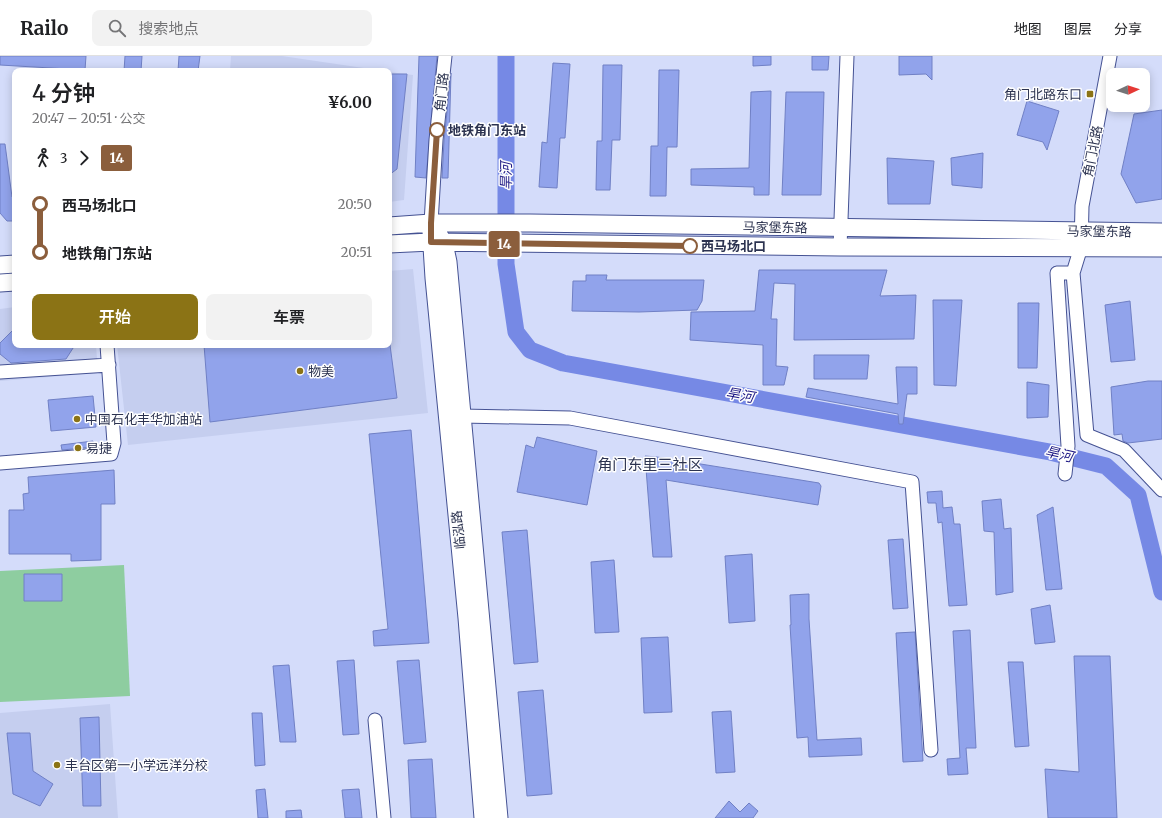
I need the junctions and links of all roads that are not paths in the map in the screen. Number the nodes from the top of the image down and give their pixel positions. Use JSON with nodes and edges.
{"nodes":[{"id":1,"x":445,"y":56,"type":"edge"},
{"id":2,"x":847,"y":56,"type":"edge"},
{"id":3,"x":1110,"y":56,"type":"edge"},
{"id":4,"x":431,"y":223,"type":"junction"},
{"id":5,"x":392,"y":226,"type":"edge"},
{"id":6,"x":841,"y":228,"type":"junction"},
{"id":7,"x":1080,"y":230,"type":"junction"},
{"id":8,"x":1162,"y":232,"type":"edge"},
{"id":9,"x":438,"y":242,"type":"junction"},
{"id":10,"x":392,"y":244,"type":"edge"},
{"id":11,"x":840,"y":247,"type":"junction"},
{"id":12,"x":1081,"y":247,"type":"junction"},
{"id":13,"x":1162,"y":248,"type":"edge"},
{"id":14,"x":12,"y":264,"type":"edge"},
{"id":15,"x":0,"y":265,"type":"edge"},
{"id":16,"x":1073,"y":273,"type":"junction"},
{"id":17,"x":12,"y":282,"type":"edge"},
{"id":18,"x":0,"y":283,"type":"edge"},
{"id":19,"x":107,"y":348,"type":"edge"},
{"id":20,"x":109,"y":365,"type":"junction"},
{"id":21,"x":0,"y":372,"type":"edge"},
{"id":22,"x":460,"y":416,"type":"junction"},
{"id":23,"x":0,"y":463,"type":"edge"},
{"id":24,"x":1065,"y":474,"type":"dead end"},
{"id":25,"x":1162,"y":490,"type":"edge"},
{"id":26,"x":375,"y":720,"type":"dead end"},
{"id":27,"x":931,"y":750,"type":"dead end"},
{"id":28,"x":384,"y":818,"type":"edge"},
{"id":29,"x":483,"y":818,"type":"edge"},
{"id":30,"x":499,"y":818,"type":"edge"}],
"edges":[{"from":1,"to":4,"type":"street","name":"角门路"},
{"from":2,"to":6,"type":"street"},
{"from":3,"to":7,"type":"street","name":"角门北路"},
{"from":4,"to":5,"type":"main road","name":"马家堡东路"},
{"from":4,"to":6,"type":"main road","name":"马家堡东路"},
{"from":4,"to":9,"type":"main road"},
{"from":6,"to":7,"type":"main road","name":"马家堡东路"},
{"from":6,"to":11,"type":"street"},
{"from":7,"to":8,"type":"main road","name":"马家堡东路"},
{"from":7,"to":12,"type":"street","name":"角门北路"},
{"from":9,"to":10,"type":"main road","name":"马家堡东路"},
{"from":9,"to":11,"type":"main road","name":"马家堡东路"},
{"from":9,"to":22,"type":"main road","name":"临泓路"},
{"from":9,"to":29,"type":"main road","name":"临泓路"},
{"from":11,"to":12,"type":"main road","name":"马家堡东路"},
{"from":12,"to":13,"type":"main road","name":"马家堡东路"},
{"from":12,"to":16,"type":"street"},
{"from":14,"to":15,"type":"main road"},
{"from":16,"to":24,"type":"street"},
{"from":16,"to":25,"type":"street"},
{"from":17,"to":18,"type":"main road"},
{"from":19,"to":20,"type":"street"},
{"from":20,"to":21,"type":"street"},
{"from":20,"to":23,"type":"street"},
{"from":22,"to":27,"type":"street"},
{"from":22,"to":30,"type":"main road","name":"临泓路"},
{"from":26,"to":28,"type":"street"}]}
